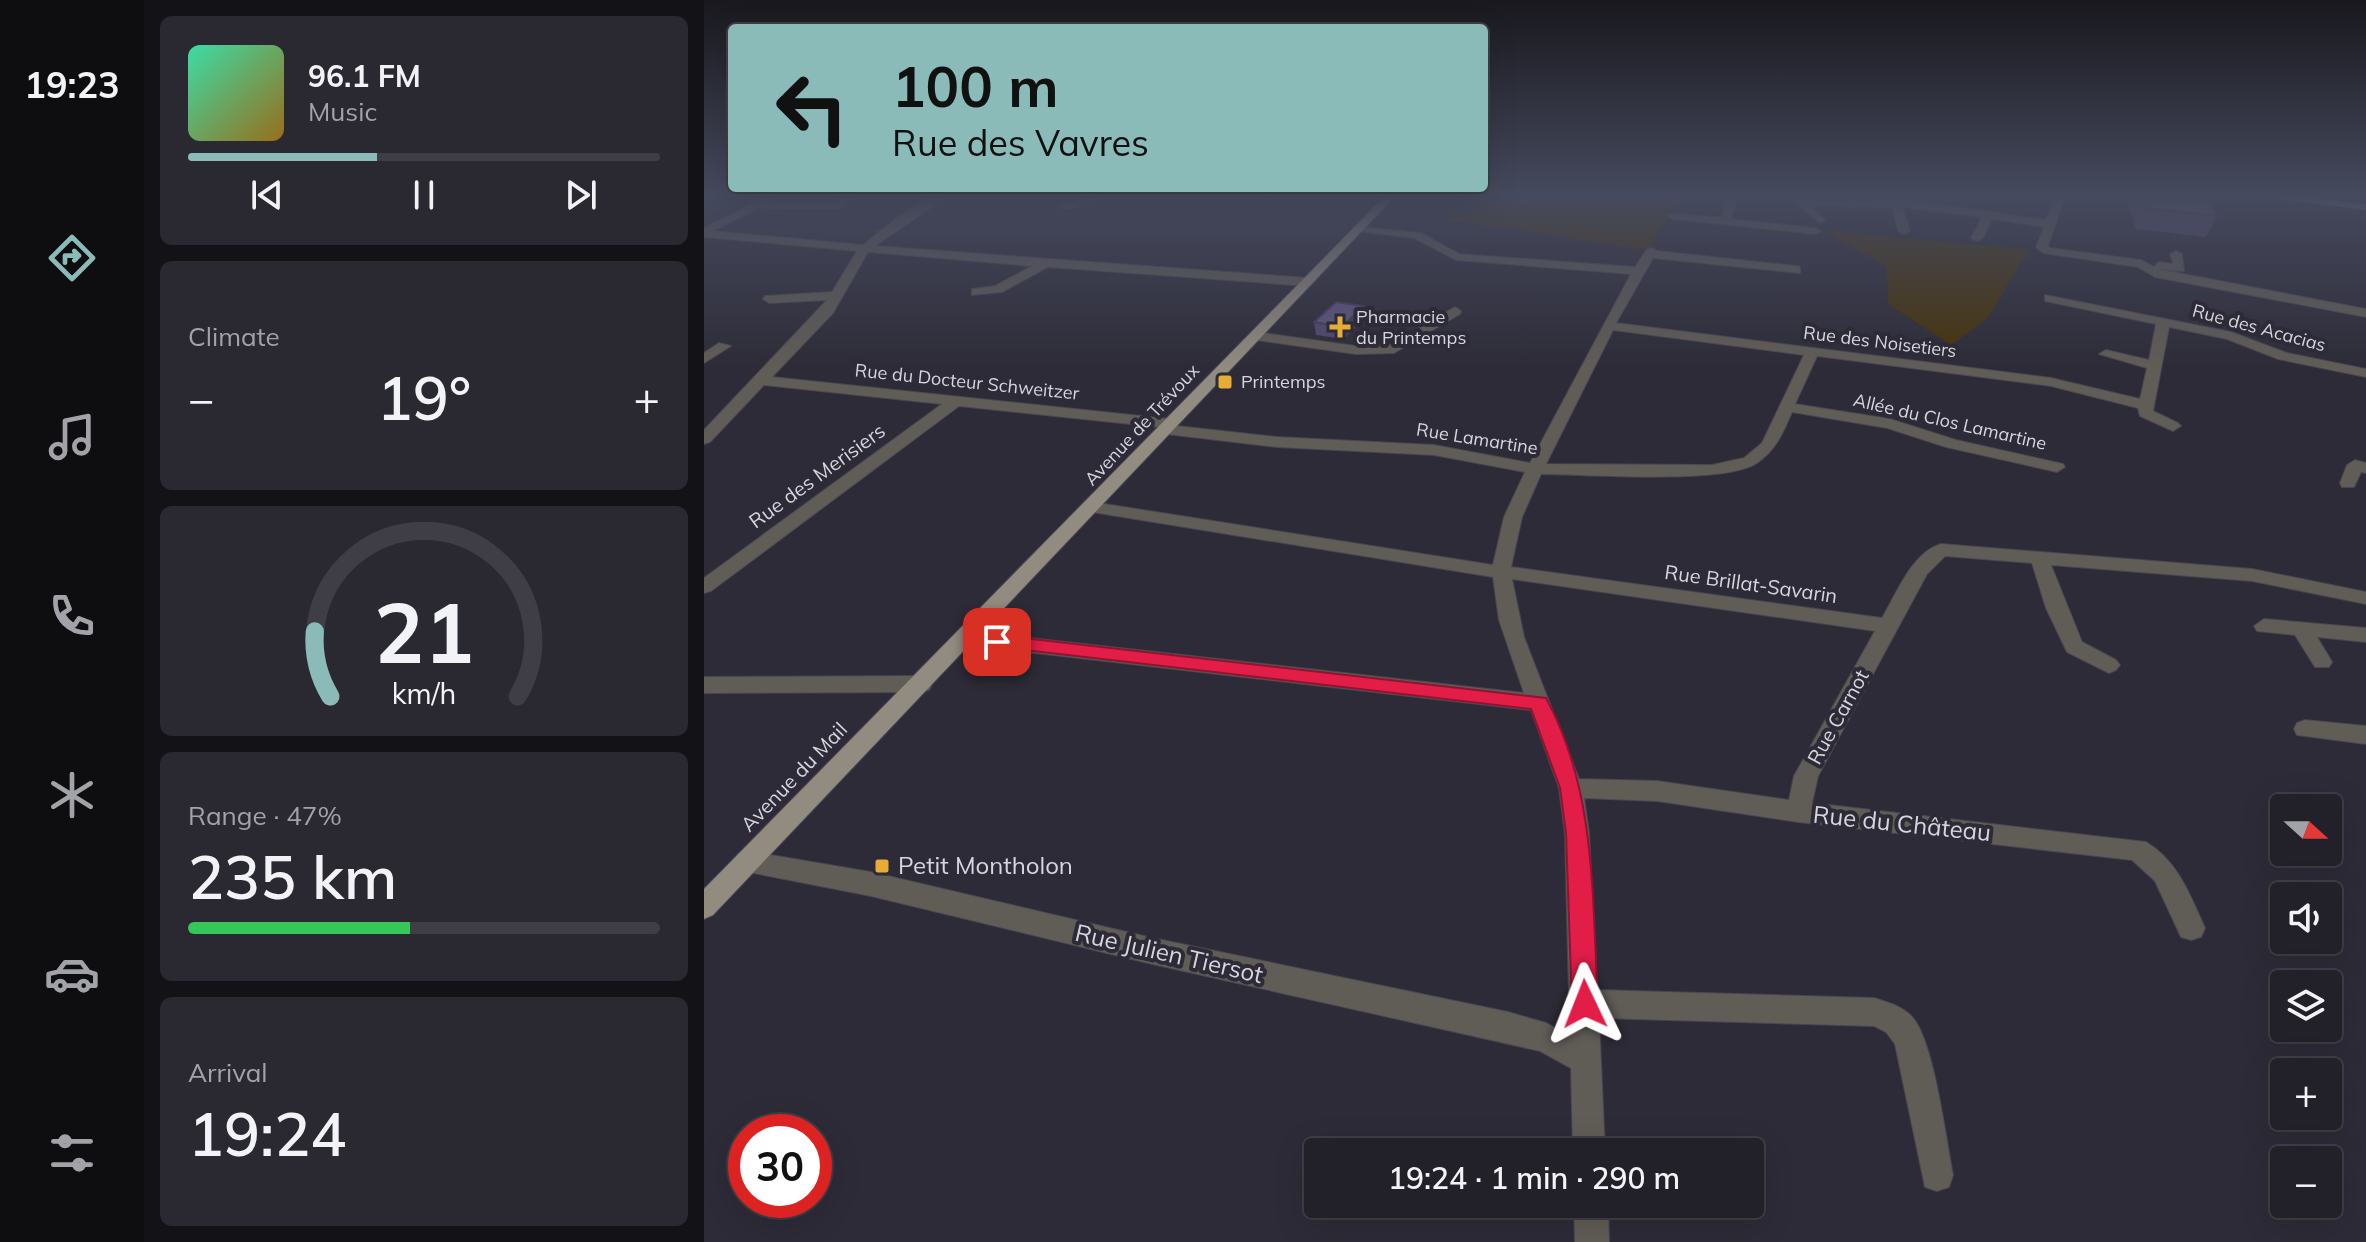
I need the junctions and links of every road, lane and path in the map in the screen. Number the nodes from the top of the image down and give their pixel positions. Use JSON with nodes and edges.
{"nodes":[{"id":1,"x":862,"y":252,"type":"edge"},
{"id":2,"x":900,"y":252,"type":"edge"},
{"id":3,"x":1336,"y":252,"type":"edge"},
{"id":4,"x":1447,"y":252,"type":"edge"},
{"id":5,"x":2053,"y":252,"type":"edge"},
{"id":6,"x":2176,"y":254,"type":"dead end"},
{"id":7,"x":1045,"y":264,"type":"junction"},
{"id":8,"x":2143,"y":266,"type":"junction"},
{"id":9,"x":1796,"y":270,"type":"dead end"},
{"id":10,"x":1639,"y":271,"type":"junction"},
{"id":11,"x":2141,"y":281,"type":"dead end"},
{"id":12,"x":1308,"y":282,"type":"junction"},
{"id":13,"x":2304,"y":282,"type":"dead end"},
{"id":14,"x":976,"y":292,"type":"dead end"},
{"id":15,"x":838,"y":296,"type":"junction"},
{"id":16,"x":2049,"y":298,"type":"dead end"},
{"id":17,"x":769,"y":299,"type":"dead end"},
{"id":18,"x":2312,"y":303,"type":"junction"},
{"id":19,"x":1455,"y":311,"type":"dead end"},
{"id":20,"x":2366,"y":313,"type":"edge"},
{"id":21,"x":2163,"y":322,"type":"junction"},
{"id":22,"x":1609,"y":326,"type":"junction"},
{"id":23,"x":1256,"y":336,"type":"junction"},
{"id":24,"x":724,"y":346,"type":"dead end"},
{"id":25,"x":1812,"y":352,"type":"junction"},
{"id":26,"x":2106,"y":354,"type":"dead end"},
{"id":27,"x":704,"y":359,"type":"edge"},
{"id":28,"x":2153,"y":365,"type":"junction"},
{"id":29,"x":2366,"y":373,"type":"edge"},
{"id":30,"x":759,"y":380,"type":"junction"},
{"id":31,"x":956,"y":401,"type":"junction"},
{"id":32,"x":2145,"y":405,"type":"junction"},
{"id":33,"x":1786,"y":407,"type":"junction"},
{"id":34,"x":2173,"y":426,"type":"dead end"},
{"id":35,"x":1168,"y":427,"type":"junction"},
{"id":36,"x":704,"y":439,"type":"edge"},
{"id":37,"x":2057,"y":467,"type":"dead end"},
{"id":38,"x":2366,"y":468,"type":"edge"},
{"id":39,"x":1535,"y":469,"type":"junction"},
{"id":40,"x":2348,"y":483,"type":"dead end"},
{"id":41,"x":1092,"y":507,"type":"junction"},
{"id":42,"x":2039,"y":557,"type":"junction"},
{"id":43,"x":1502,"y":572,"type":"junction"},
{"id":44,"x":704,"y":587,"type":"edge"},
{"id":45,"x":2366,"y":598,"type":"edge"},
{"id":46,"x":1888,"y":626,"type":"junction"},
{"id":47,"x":2264,"y":626,"type":"dead end"},
{"id":48,"x":2301,"y":629,"type":"junction"},
{"id":49,"x":2366,"y":635,"type":"edge"},
{"id":50,"x":966,"y":638,"type":"junction"},
{"id":51,"x":2322,"y":662,"type":"dead end"},
{"id":52,"x":2109,"y":665,"type":"dead end"},
{"id":53,"x":921,"y":684,"type":"junction"},
{"id":54,"x":704,"y":685,"type":"edge"},
{"id":55,"x":1539,"y":703,"type":"junction"},
{"id":56,"x":2305,"y":729,"type":"dead end"},
{"id":57,"x":2366,"y":735,"type":"edge"},
{"id":58,"x":1571,"y":788,"type":"junction"},
{"id":59,"x":1798,"y":812,"type":"junction"},
{"id":60,"x":747,"y":862,"type":"junction"},
{"id":61,"x":704,"y":907,"type":"edge"},
{"id":62,"x":2191,"y":928,"type":"dead end"},
{"id":63,"x":1585,"y":1004,"type":"junction"},
{"id":64,"x":1586,"y":1056,"type":"junction"},
{"id":65,"x":1589,"y":1138,"type":"edge"},
{"id":66,"x":1937,"y":1175,"type":"dead end"},
{"id":67,"x":1591,"y":1218,"type":"edge"},
{"id":68,"x":1592,"y":1242,"type":"edge"}],
"edges":[{"from":1,"to":15,"type":"street"},
{"from":2,"to":7,"type":"street"},
{"from":3,"to":12,"type":"main road","name":"Avenue de Trévoux"},
{"from":4,"to":10,"type":"street"},
{"from":5,"to":8,"type":"street"},
{"from":6,"to":8,"type":"street"},
{"from":7,"to":12,"type":"street"},
{"from":7,"to":14,"type":"street"},
{"from":8,"to":11,"type":"street"},
{"from":8,"to":18,"type":"street"},
{"from":9,"to":10,"type":"street"},
{"from":10,"to":22,"type":"street"},
{"from":12,"to":23,"type":"main road","name":"Avenue de Trévoux"},
{"from":13,"to":18,"type":"street"},
{"from":15,"to":17,"type":"street"},
{"from":15,"to":30,"type":"street"},
{"from":16,"to":21,"type":"street","name":"Rue des Acacias"},
{"from":18,"to":20,"type":"street"},
{"from":19,"to":23,"type":"street"},
{"from":21,"to":28,"type":"street"},
{"from":21,"to":29,"type":"street","name":"Rue des Acacias"},
{"from":22,"to":25,"type":"street","name":"Rue des Noisetiers"},
{"from":22,"to":39,"type":"street"},
{"from":23,"to":35,"type":"main road","name":"Avenue de Trévoux"},
{"from":24,"to":27,"type":"street"},
{"from":25,"to":32,"type":"street","name":"Rue des Noisetiers"},
{"from":25,"to":33,"type":"street","name":"Rue Lamartine"},
{"from":26,"to":28,"type":"street"},
{"from":28,"to":32,"type":"street"},
{"from":30,"to":31,"type":"street","name":"Rue du Docteur Schweitzer"},
{"from":30,"to":36,"type":"street"},
{"from":31,"to":35,"type":"street","name":"Rue du Docteur Schweitzer"},
{"from":31,"to":44,"type":"street","name":"Rue des Merisiers"},
{"from":32,"to":34,"type":"street"},
{"from":33,"to":37,"type":"street","name":"Allée du Clos Lamartine"},
{"from":33,"to":39,"type":"street","name":"Rue Lamartine"},
{"from":35,"to":39,"type":"street","name":"Rue Lamartine"},
{"from":35,"to":41,"type":"main road","name":"Avenue de Trévoux"},
{"from":38,"to":40,"type":"street"},
{"from":39,"to":43,"type":"street"},
{"from":41,"to":43,"type":"street","name":"Rue Brillat-Savarin"},
{"from":41,"to":50,"type":"main road","name":"Avenue de Trévoux"},
{"from":42,"to":45,"type":"street"},
{"from":42,"to":46,"type":"street"},
{"from":42,"to":52,"type":"street"},
{"from":43,"to":46,"type":"street","name":"Rue Brillat-Savarin"},
{"from":43,"to":55,"type":"street"},
{"from":46,"to":59,"type":"street","name":"Rue Carnot"},
{"from":47,"to":48,"type":"street"},
{"from":48,"to":49,"type":"street"},
{"from":48,"to":51,"type":"street"},
{"from":50,"to":53,"type":"main road","name":"Avenue de Trévoux"},
{"from":50,"to":55,"type":"street"},
{"from":53,"to":54,"type":"street"},
{"from":53,"to":60,"type":"main road","name":"Avenue du Mail"},
{"from":55,"to":58,"type":"street"},
{"from":56,"to":57,"type":"street"},
{"from":58,"to":59,"type":"street","name":"Rue du Château"},
{"from":58,"to":63,"type":"street"},
{"from":59,"to":62,"type":"street","name":"Rue du Château"},
{"from":60,"to":61,"type":"main road","name":"Avenue du Mail"},
{"from":60,"to":64,"type":"street","name":"Rue Julien Tiersot"},
{"from":63,"to":64,"type":"street"},
{"from":63,"to":66,"type":"street"},
{"from":64,"to":65,"type":"street"},
{"from":67,"to":68,"type":"street"}]}
